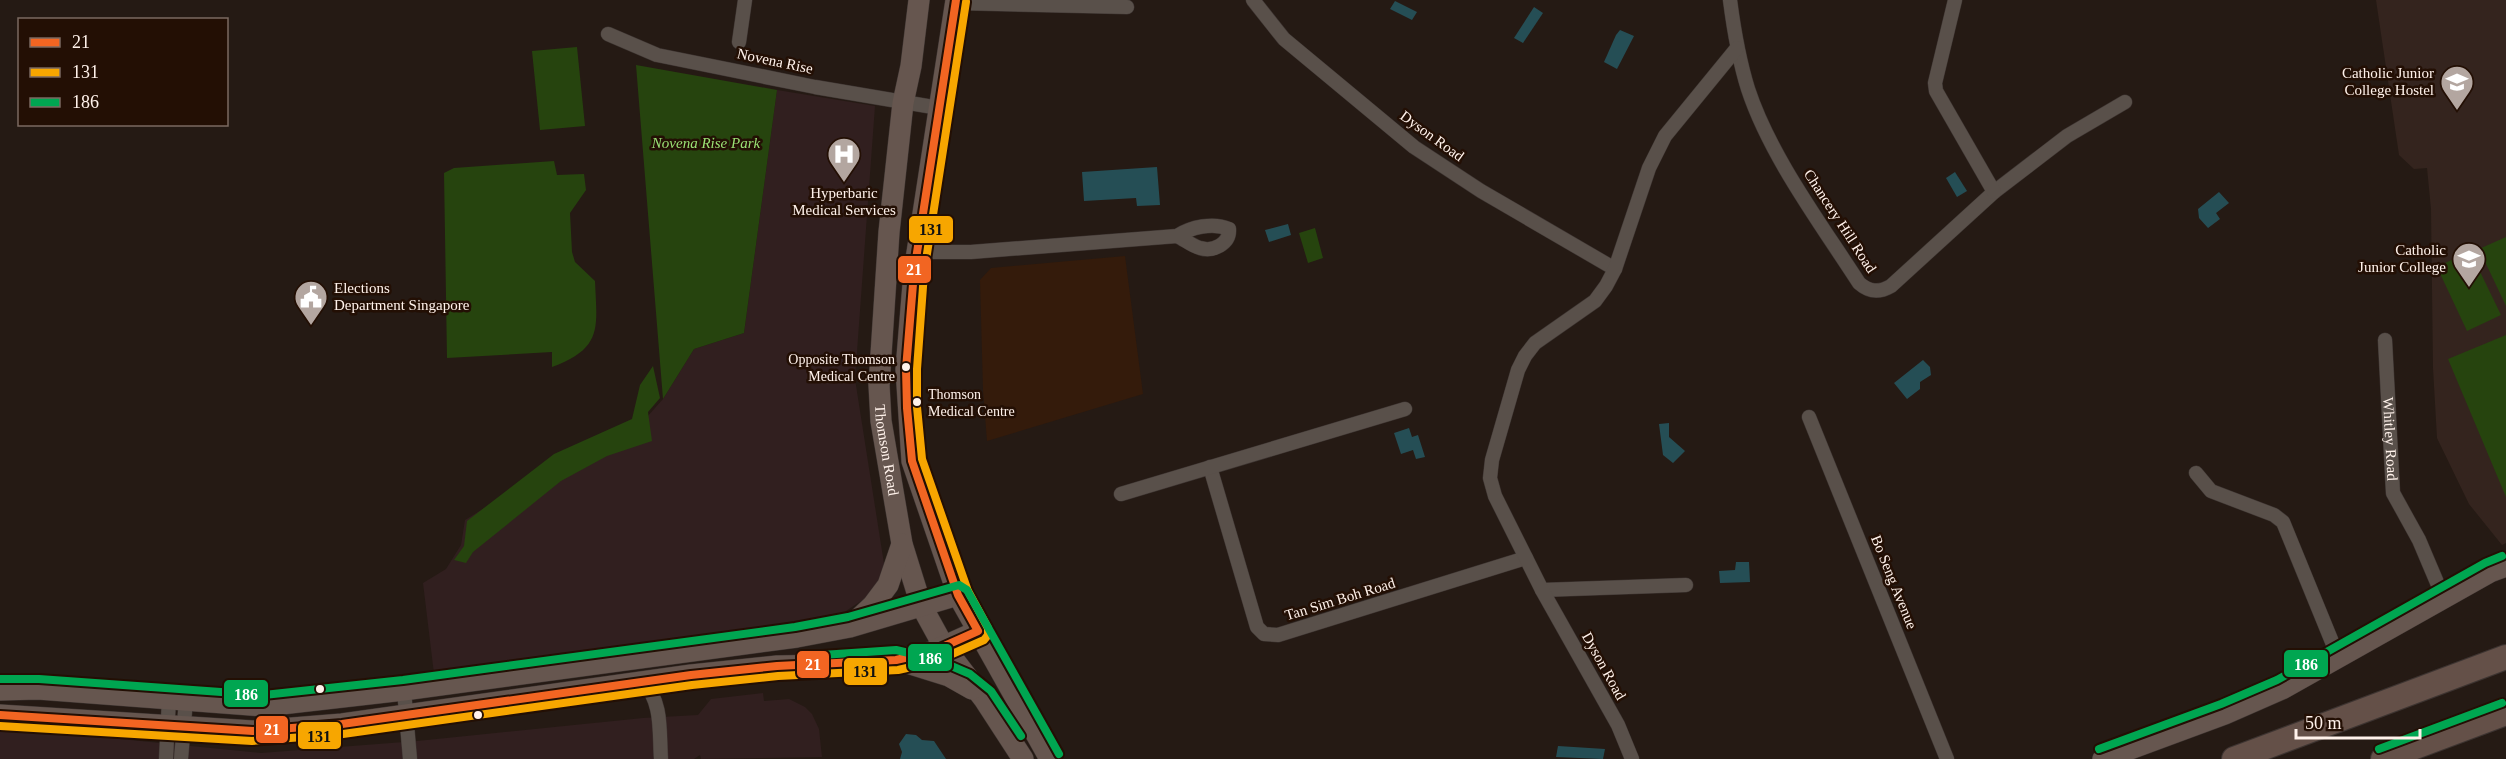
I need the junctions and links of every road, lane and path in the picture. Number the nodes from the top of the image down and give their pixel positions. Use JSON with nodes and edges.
{"nodes":[{"id":1,"x":745,"y":0,"type":"edge"},
{"id":2,"x":919,"y":0,"type":"edge"},
{"id":3,"x":1253,"y":0,"type":"edge"},
{"id":4,"x":1730,"y":0,"type":"edge"},
{"id":5,"x":1955,"y":0,"type":"edge"},
{"id":6,"x":956,"y":1,"type":"edge"},
{"id":7,"x":1127,"y":7,"type":"dead end"},
{"id":8,"x":608,"y":34,"type":"dead end"},
{"id":9,"x":739,"y":42,"type":"dead end"},
{"id":10,"x":1737,"y":48,"type":"junction"},
{"id":11,"x":911,"y":66,"type":"junction"},
{"id":12,"x":946,"y":69,"type":"junction"},
{"id":13,"x":2125,"y":102,"type":"dead end"},
{"id":14,"x":903,"y":103,"type":"junction"},
{"id":15,"x":939,"y":108,"type":"junction"},
{"id":16,"x":1994,"y":192,"type":"junction"},
{"id":17,"x":1177,"y":236,"type":"dead end"},
{"id":18,"x":918,"y":252,"type":"junction"},
{"id":19,"x":1615,"y":269,"type":"junction"},
{"id":20,"x":2385,"y":340,"type":"dead end"},
{"id":21,"x":1405,"y":409,"type":"dead end"},
{"id":22,"x":1809,"y":417,"type":"dead end"},
{"id":23,"x":1210,"y":467,"type":"junction"},
{"id":24,"x":2196,"y":473,"type":"dead end"},
{"id":25,"x":924,"y":494,"type":"junction"},
{"id":26,"x":1121,"y":494,"type":"dead end"},
{"id":27,"x":902,"y":540,"type":"junction"},
{"id":28,"x":1526,"y":558,"type":"junction"},
{"id":29,"x":2506,"y":566,"type":"edge"},
{"id":30,"x":1686,"y":585,"type":"dead end"},
{"id":31,"x":1542,"y":591,"type":"junction"},
{"id":32,"x":958,"y":595,"type":"junction"},
{"id":33,"x":2444,"y":599,"type":"junction"},
{"id":34,"x":921,"y":605,"type":"junction"},
{"id":35,"x":850,"y":627,"type":"junction"},
{"id":36,"x":978,"y":631,"type":"junction"},
{"id":37,"x":944,"y":646,"type":"junction"},
{"id":38,"x":2506,"y":657,"type":"edge"},
{"id":39,"x":2339,"y":659,"type":"junction"},
{"id":40,"x":896,"y":660,"type":"junction"},
{"id":41,"x":643,"y":681,"type":"junction"},
{"id":42,"x":0,"y":690,"type":"edge"},
{"id":43,"x":404,"y":690,"type":"junction"},
{"id":44,"x":177,"y":699,"type":"junction"},
{"id":45,"x":984,"y":699,"type":"junction"},
{"id":46,"x":2506,"y":713,"type":"edge"},
{"id":47,"x":0,"y":715,"type":"edge"},
{"id":48,"x":406,"y":715,"type":"junction"},
{"id":49,"x":175,"y":726,"type":"junction"},
{"id":50,"x":166,"y":759,"type":"edge"},
{"id":51,"x":181,"y":759,"type":"edge"},
{"id":52,"x":410,"y":759,"type":"edge"},
{"id":53,"x":661,"y":759,"type":"edge"},
{"id":54,"x":1023,"y":759,"type":"edge"},
{"id":55,"x":1050,"y":759,"type":"edge"},
{"id":56,"x":1632,"y":759,"type":"edge"},
{"id":57,"x":1947,"y":759,"type":"edge"},
{"id":58,"x":2103,"y":759,"type":"edge"},
{"id":59,"x":2234,"y":759,"type":"edge"},
{"id":60,"x":2383,"y":759,"type":"edge"}],
"edges":[{"from":1,"to":9,"type":"street"},
{"from":2,"to":11,"type":"main road","name":"Thomson Road"},
{"from":3,"to":19,"type":"street","name":"Dyson Road"},
{"from":4,"to":10,"type":"street","name":"Chancery Hill Road"},
{"from":5,"to":16,"type":"street"},
{"from":6,"to":7,"type":"street","name":"Thomson Road"},
{"from":6,"to":12,"type":"main road","name":"Thomson Road"},
{"from":8,"to":14,"type":"street","name":"Novena Rise"},
{"from":10,"to":16,"type":"street","name":"Chancery Hill Road"},
{"from":10,"to":19,"type":"street","name":"Dyson Road"},
{"from":11,"to":12,"type":"main road"},
{"from":11,"to":14,"type":"main road","name":"Thomson Road"},
{"from":12,"to":15,"type":"main road","name":"Thomson Road"},
{"from":13,"to":16,"type":"street","name":"Chancery Hill Road"},
{"from":14,"to":15,"type":"street","name":"Novena Rise"},
{"from":14,"to":27,"type":"main road","name":"Thomson Road"},
{"from":15,"to":18,"type":"main road","name":"Thomson Road"},
{"from":17,"to":18,"type":"street"},
{"from":18,"to":25,"type":"main road","name":"Thomson Road"},
{"from":19,"to":28,"type":"street","name":"Dyson Road"},
{"from":20,"to":33,"type":"street","name":"Whitley Road"},
{"from":21,"to":23,"type":"street"},
{"from":22,"to":57,"type":"street","name":"Bo Seng Avenue"},
{"from":23,"to":26,"type":"street"},
{"from":23,"to":28,"type":"street","name":"Tan Sim Boh Road"},
{"from":24,"to":39,"type":"street"},
{"from":25,"to":27,"type":"main road"},
{"from":25,"to":32,"type":"main road","name":"Thomson Road"},
{"from":27,"to":34,"type":"main road","name":"Thomson Road"},
{"from":27,"to":35,"type":"main road"},
{"from":28,"to":31,"type":"street","name":"Dyson Road"},
{"from":29,"to":33,"type":"main road"},
{"from":30,"to":31,"type":"street"},
{"from":31,"to":56,"type":"street","name":"Dyson Road"},
{"from":32,"to":34,"type":"main road"},
{"from":32,"to":36,"type":"main road","name":"Thomson Road"},
{"from":33,"to":39,"type":"main road"},
{"from":34,"to":35,"type":"main road"},
{"from":34,"to":37,"type":"main road","name":"Thomson Road"},
{"from":35,"to":43,"type":"main road"},
{"from":36,"to":37,"type":"main road"},
{"from":36,"to":55,"type":"main road","name":"Thomson Road"},
{"from":37,"to":40,"type":"main road"},
{"from":37,"to":45,"type":"main road","name":"Thomson Road"},
{"from":38,"to":59,"type":"highway"},
{"from":39,"to":58,"type":"main road"},
{"from":40,"to":41,"type":"main road"},
{"from":40,"to":45,"type":"main road"},
{"from":41,"to":48,"type":"main road"},
{"from":41,"to":53,"type":"street"},
{"from":42,"to":44,"type":"main road"},
{"from":43,"to":44,"type":"main road"},
{"from":43,"to":48,"type":"street"},
{"from":44,"to":49,"type":"street"},
{"from":45,"to":54,"type":"main road","name":"Thomson Road"},
{"from":46,"to":60,"type":"highway"},
{"from":47,"to":49,"type":"main road"},
{"from":48,"to":49,"type":"main road"},
{"from":48,"to":52,"type":"street"},
{"from":49,"to":50,"type":"street"},
{"from":49,"to":51,"type":"street"}]}
